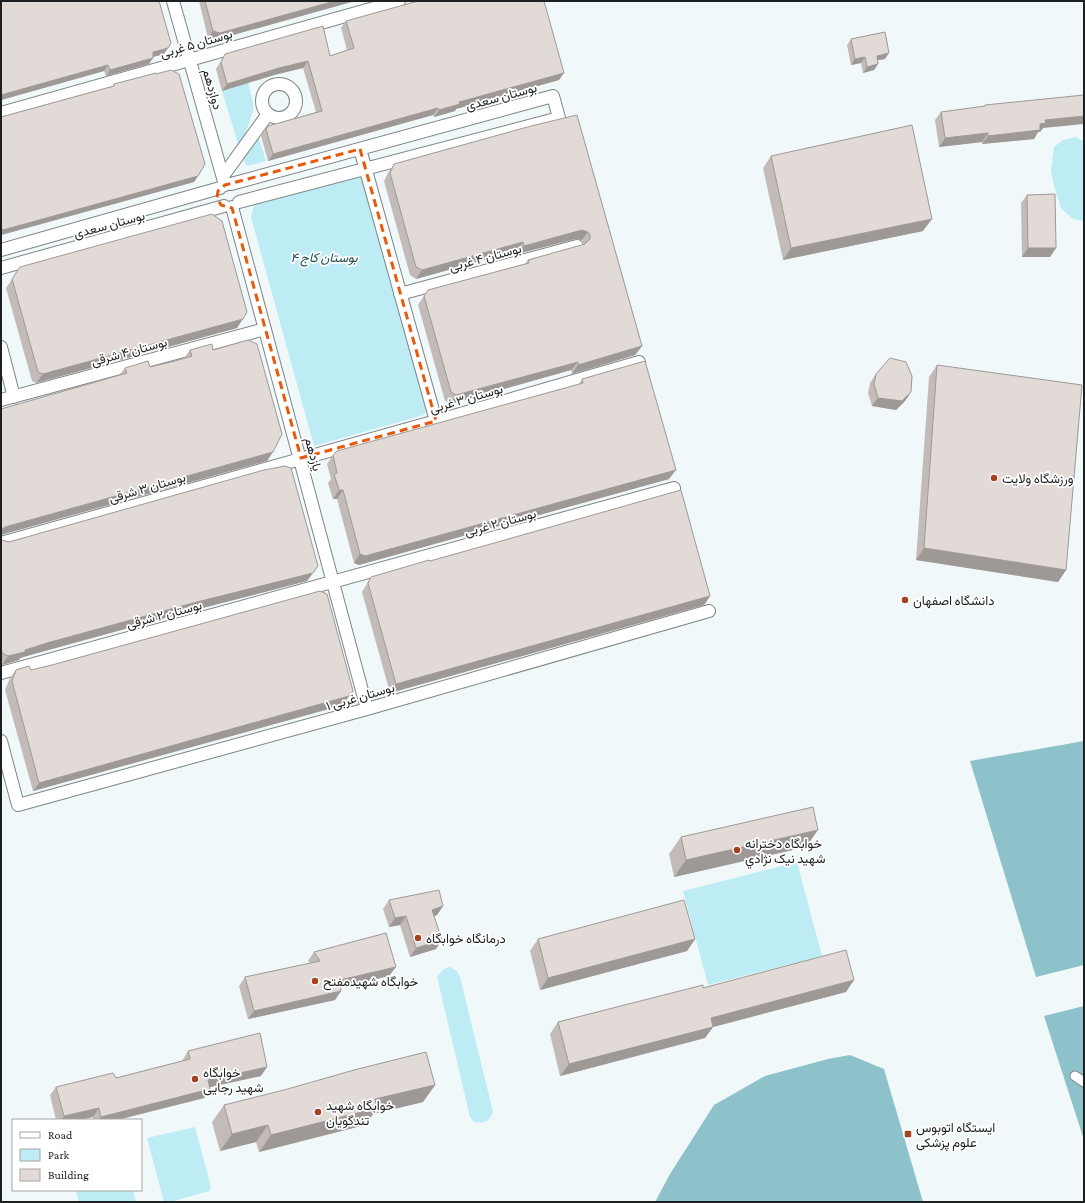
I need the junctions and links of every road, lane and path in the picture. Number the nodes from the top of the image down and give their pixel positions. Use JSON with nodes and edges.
{"nodes":[{"id":1,"x":173,"y":1,"type":"edge"},
{"id":2,"x":399,"y":1,"type":"edge"},
{"id":3,"x":190,"y":59,"type":"junction"},
{"id":4,"x":1,"y":113,"type":"edge"},
{"id":5,"x":268,"y":114,"type":"dead end"},
{"id":6,"x":360,"y":149,"type":"junction"},
{"id":7,"x":366,"y":168,"type":"junction"},
{"id":8,"x":225,"y":183,"type":"junction"},
{"id":9,"x":232,"y":205,"type":"junction"},
{"id":10,"x":577,"y":246,"type":"edge"},
{"id":11,"x":1,"y":250,"type":"edge"},
{"id":12,"x":1,"y":268,"type":"edge"},
{"id":13,"x":400,"y":294,"type":"junction"},
{"id":14,"x":265,"y":329,"type":"junction"},
{"id":15,"x":1,"y":346,"type":"edge"},
{"id":16,"x":639,"y":362,"type":"edge"},
{"id":17,"x":14,"y":397,"type":"junction"},
{"id":18,"x":1,"y":400,"type":"edge"},
{"id":19,"x":436,"y":421,"type":"junction"},
{"id":20,"x":300,"y":458,"type":"junction"},
{"id":21,"x":674,"y":488,"type":"dead end"},
{"id":22,"x":1,"y":543,"type":"edge"},
{"id":23,"x":333,"y":582,"type":"junction"},
{"id":24,"x":709,"y":611,"type":"dead end"},
{"id":25,"x":1,"y":673,"type":"edge"},
{"id":26,"x":367,"y":709,"type":"junction"},
{"id":27,"x":1,"y":741,"type":"edge"},
{"id":28,"x":1075,"y":1076,"type":"dead end"},
{"id":29,"x":1084,"y":1082,"type":"edge"}],
"edges":[{"from":1,"to":3,"type":"street","name":"دوازدهم"},
{"from":2,"to":3,"type":"street","name":"بوستان ۵ غربی"},
{"from":3,"to":4,"type":"street","name":"بوستان ۵ غربی"},
{"from":3,"to":8,"type":"street","name":"دوازدهم"},
{"from":5,"to":8,"type":"street"},
{"from":6,"to":7,"type":"street"},
{"from":6,"to":7,"type":"street","name":"بوستان سعدی"},
{"from":6,"to":8,"type":"street","name":"بوستان سعدی"},
{"from":7,"to":9,"type":"street","name":"بوستان سعدی"},
{"from":7,"to":13,"type":"street"},
{"from":8,"to":9,"type":"street"},
{"from":8,"to":9,"type":"street"},
{"from":8,"to":11,"type":"street","name":"بوستان سعدی"},
{"from":9,"to":12,"type":"street","name":"بوستان سعدی"},
{"from":9,"to":14,"type":"street","name":"یازدهم"},
{"from":10,"to":13,"type":"street","name":"بوستان ۴ غربی"},
{"from":13,"to":19,"type":"street"},
{"from":14,"to":17,"type":"street","name":"بوستان ۴ شرقی"},
{"from":14,"to":20,"type":"street","name":"یازدهم"},
{"from":15,"to":17,"type":"street"},
{"from":16,"to":19,"type":"street","name":"بوستان ۳ غربی"},
{"from":17,"to":18,"type":"street","name":"بوستان ۴ شرقی"},
{"from":19,"to":20,"type":"street","name":"بوستان ۳ غربی"},
{"from":20,"to":22,"type":"street","name":"بوستان ۳ شرقی"},
{"from":20,"to":23,"type":"street","name":"یازدهم"},
{"from":21,"to":23,"type":"street","name":"بوستان ۲ غربی"},
{"from":23,"to":25,"type":"street","name":"بوستان ۲ شرقی"},
{"from":23,"to":26,"type":"street","name":"یازدهم"},
{"from":24,"to":26,"type":"street","name":"بوستان غربی ۱"},
{"from":26,"to":27,"type":"street","name":"بوستان غربی ۱"},
{"from":28,"to":29,"type":"street"}]}
